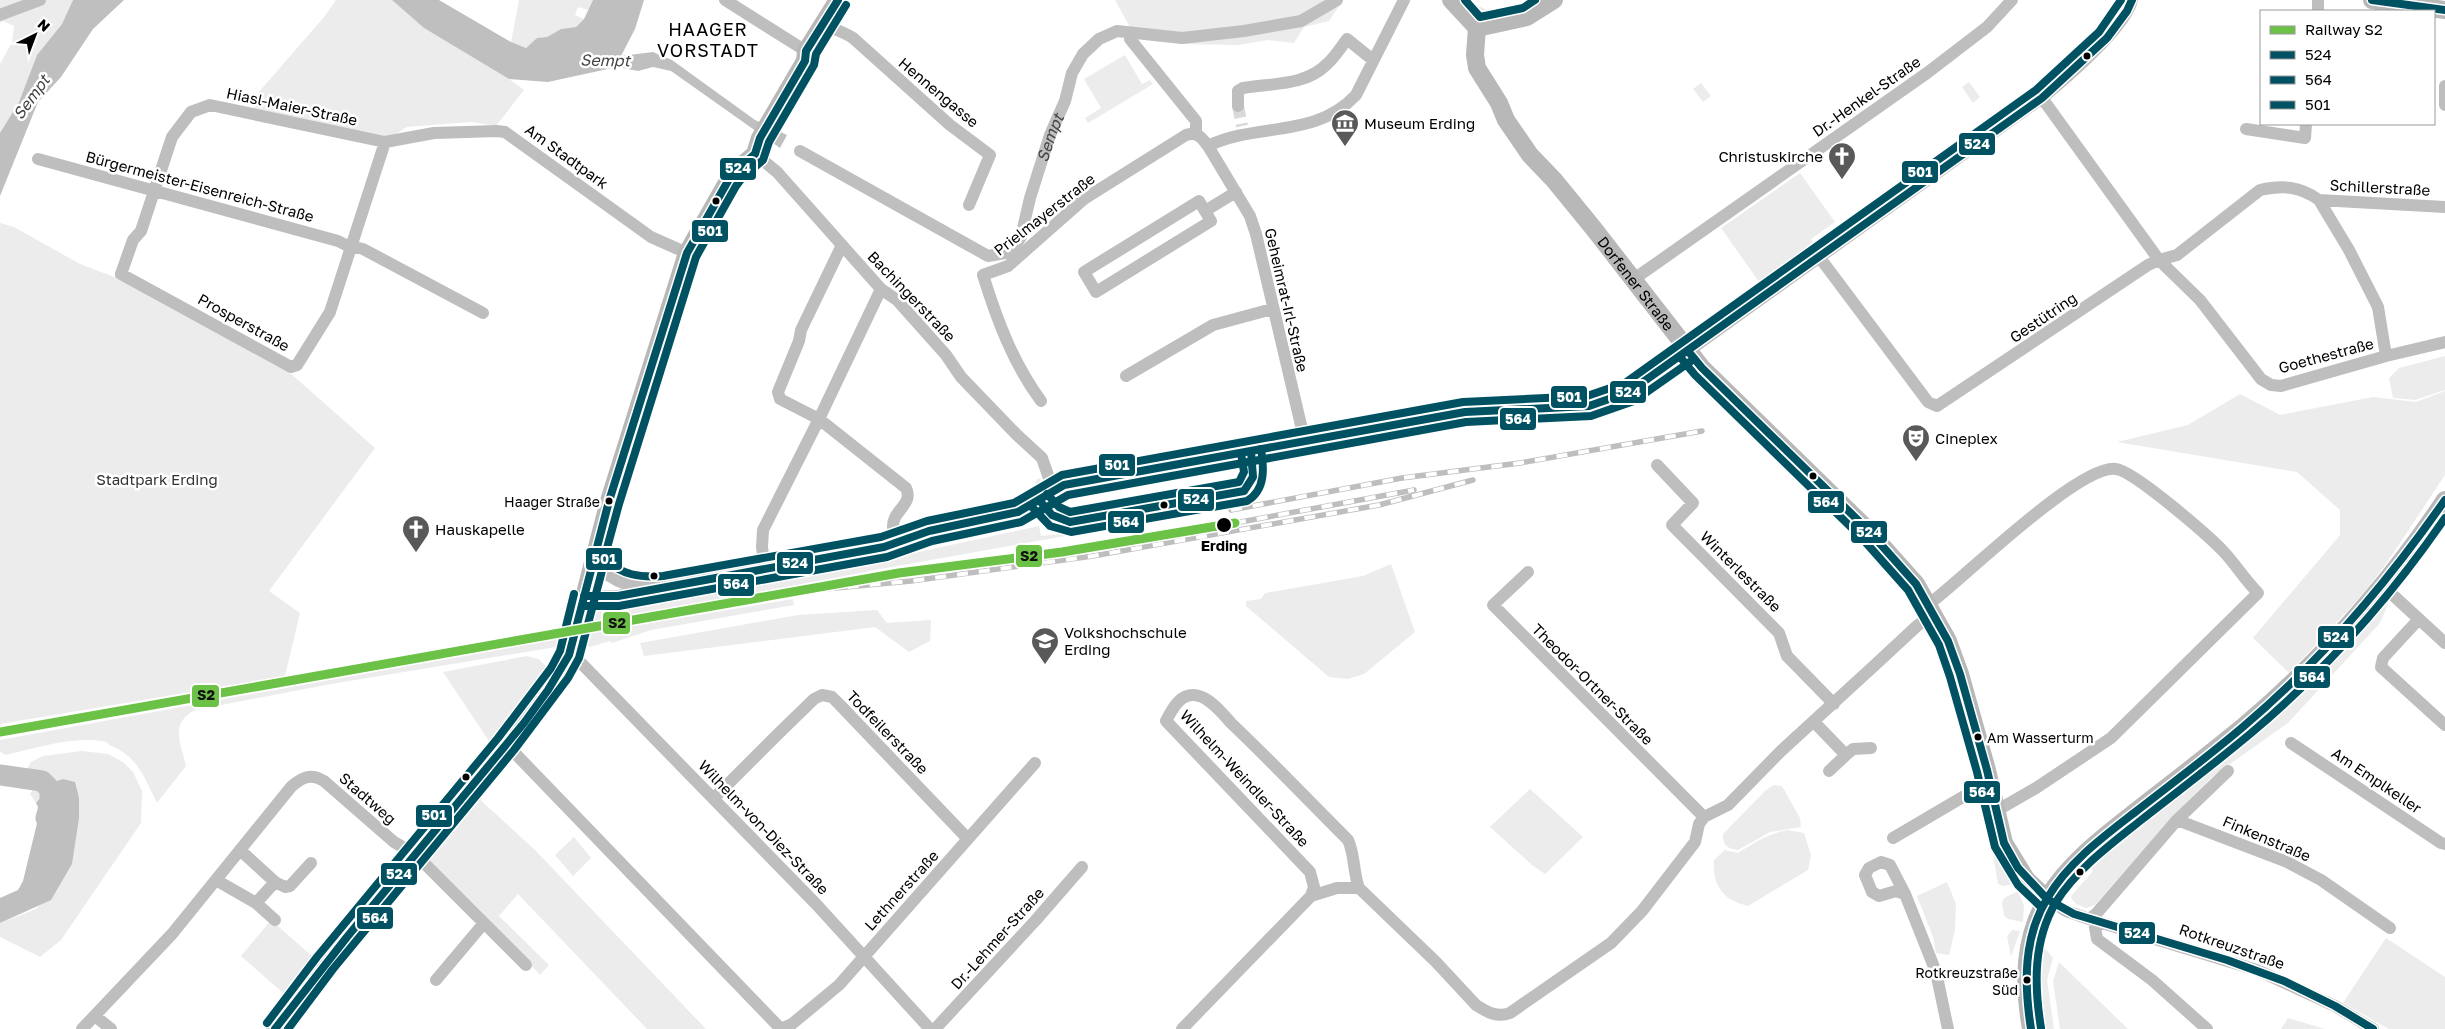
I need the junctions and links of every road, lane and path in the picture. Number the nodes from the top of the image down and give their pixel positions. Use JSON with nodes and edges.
{"nodes":[{"id":1,"x":725,"y":0,"type":"edge"},
{"id":2,"x":838,"y":0,"type":"edge"},
{"id":3,"x":1404,"y":0,"type":"edge"},
{"id":4,"x":1451,"y":0,"type":"edge"},
{"id":5,"x":1554,"y":0,"type":"edge"},
{"id":6,"x":2012,"y":0,"type":"edge"},
{"id":7,"x":2132,"y":0,"type":"edge"},
{"id":8,"x":2372,"y":0,"type":"edge"},
{"id":9,"x":2445,"y":10,"type":"edge"},
{"id":10,"x":824,"y":23,"type":"junction"},
{"id":11,"x":1477,"y":28,"type":"junction"},
{"id":12,"x":1130,"y":39,"type":"dead end"},
{"id":13,"x":806,"y":52,"type":"junction"},
{"id":14,"x":1374,"y":60,"type":"junction"},
{"id":15,"x":2445,"y":86,"type":"edge"},
{"id":16,"x":2042,"y":98,"type":"junction"},
{"id":17,"x":2445,"y":105,"type":"edge"},
{"id":18,"x":1238,"y":106,"type":"tunnel mouth"},
{"id":19,"x":2306,"y":125,"type":"edge"},
{"id":20,"x":2246,"y":129,"type":"dead end"},
{"id":21,"x":1196,"y":134,"type":"junction"},
{"id":22,"x":385,"y":142,"type":"junction"},
{"id":23,"x":757,"y":146,"type":"junction"},
{"id":24,"x":1208,"y":146,"type":"junction"},
{"id":25,"x":38,"y":159,"type":"dead end"},
{"id":26,"x":154,"y":189,"type":"junction"},
{"id":27,"x":1236,"y":192,"type":"junction"},
{"id":28,"x":2318,"y":200,"type":"junction"},
{"id":29,"x":969,"y":205,"type":"dead end"},
{"id":30,"x":2445,"y":207,"type":"edge"},
{"id":31,"x":1205,"y":211,"type":"junction"},
{"id":32,"x":842,"y":245,"type":"junction"},
{"id":33,"x":351,"y":247,"type":"junction"},
{"id":34,"x":687,"y":253,"type":"junction"},
{"id":35,"x":1820,"y":258,"type":"junction"},
{"id":36,"x":2159,"y":260,"type":"junction"},
{"id":37,"x":120,"y":274,"type":"joint"},
{"id":38,"x":1634,"y":279,"type":"junction"},
{"id":39,"x":880,"y":289,"type":"junction"},
{"id":40,"x":1272,"y":308,"type":"junction"},
{"id":41,"x":482,"y":313,"type":"dead end"},
{"id":42,"x":2445,"y":342,"type":"edge"},
{"id":43,"x":1688,"y":351,"type":"junction"},
{"id":44,"x":2386,"y":356,"type":"junction"},
{"id":45,"x":1126,"y":376,"type":"dead end"},
{"id":46,"x":1041,"y":401,"type":"dead end"},
{"id":47,"x":819,"y":419,"type":"junction"},
{"id":48,"x":1305,"y":442,"type":"junction"},
{"id":49,"x":1658,"y":465,"type":"dead end"},
{"id":50,"x":1053,"y":490,"type":"junction"},
{"id":51,"x":2445,"y":500,"type":"edge"},
{"id":52,"x":898,"y":543,"type":"junction"},
{"id":53,"x":593,"y":562,"type":"junction"},
{"id":54,"x":765,"y":569,"type":"junction"},
{"id":55,"x":1528,"y":572,"type":"dead end"},
{"id":56,"x":2383,"y":586,"type":"junction"},
{"id":57,"x":658,"y":587,"type":"junction"},
{"id":58,"x":584,"y":596,"type":"junction"},
{"id":59,"x":1930,"y":610,"type":"junction"},
{"id":60,"x":2419,"y":619,"type":"junction"},
{"id":61,"x":2445,"y":643,"type":"edge"},
{"id":62,"x":569,"y":655,"type":"junction"},
{"id":63,"x":1834,"y":704,"type":"junction"},
{"id":64,"x":1814,"y":722,"type":"junction"},
{"id":65,"x":2445,"y":725,"type":"edge"},
{"id":66,"x":2291,"y":743,"type":"dead end"},
{"id":67,"x":506,"y":744,"type":"junction"},
{"id":68,"x":1870,"y":748,"type":"dead end"},
{"id":69,"x":1846,"y":755,"type":"junction"},
{"id":70,"x":1036,"y":763,"type":"dead end"},
{"id":71,"x":1829,"y":771,"type":"dead end"},
{"id":72,"x":2228,"y":771,"type":"dead end"},
{"id":73,"x":1990,"y":781,"type":"junction"},
{"id":74,"x":714,"y":798,"type":"junction"},
{"id":75,"x":1996,"y":811,"type":"junction"},
{"id":76,"x":1704,"y":817,"type":"junction"},
{"id":77,"x":2177,"y":820,"type":"junction"},
{"id":78,"x":1893,"y":838,"type":"dead end"},
{"id":79,"x":968,"y":839,"type":"junction"},
{"id":80,"x":2445,"y":844,"type":"edge"},
{"id":81,"x":240,"y":850,"type":"junction"},
{"id":82,"x":415,"y":854,"type":"junction"},
{"id":83,"x":311,"y":863,"type":"dead end"},
{"id":84,"x":1082,"y":868,"type":"dead end"},
{"id":85,"x":216,"y":880,"type":"junction"},
{"id":86,"x":275,"y":882,"type":"junction"},
{"id":87,"x":1359,"y":888,"type":"junction"},
{"id":88,"x":1905,"y":894,"type":"dead end"},
{"id":89,"x":1311,"y":896,"type":"junction"},
{"id":90,"x":2047,"y":899,"type":"junction"},
{"id":91,"x":256,"y":903,"type":"junction"},
{"id":92,"x":275,"y":920,"type":"dead end"},
{"id":93,"x":2091,"y":920,"type":"junction"},
{"id":94,"x":484,"y":923,"type":"junction"},
{"id":95,"x":2390,"y":928,"type":"dead end"},
{"id":96,"x":864,"y":956,"type":"junction"},
{"id":97,"x":526,"y":965,"type":"dead end"},
{"id":98,"x":436,"y":980,"type":"dead end"},
{"id":99,"x":95,"y":1016,"type":"junction"},
{"id":100,"x":82,"y":1029,"type":"edge"},
{"id":101,"x":111,"y":1029,"type":"edge"},
{"id":102,"x":275,"y":1029,"type":"edge"},
{"id":103,"x":781,"y":1029,"type":"edge"},
{"id":104,"x":930,"y":1029,"type":"edge"},
{"id":105,"x":936,"y":1029,"type":"edge"},
{"id":106,"x":1182,"y":1029,"type":"edge"},
{"id":107,"x":1948,"y":1029,"type":"edge"},
{"id":108,"x":2031,"y":1029,"type":"edge"},
{"id":109,"x":2207,"y":1029,"type":"edge"},
{"id":110,"x":2373,"y":1029,"type":"edge"}],
"edges":[{"from":1,"to":13,"type":"street"},
{"from":2,"to":10,"type":"street"},
{"from":3,"to":14,"type":"street"},
{"from":4,"to":11,"type":"street"},
{"from":5,"to":11,"type":"street"},
{"from":6,"to":38,"type":"street","name":"Dr.-Henkel-Straße"},
{"from":7,"to":16,"type":"street"},
{"from":8,"to":9,"type":"street"},
{"from":10,"to":13,"type":"street"},
{"from":10,"to":29,"type":"street","name":"Hennengasse"},
{"from":11,"to":38,"type":"street","name":"Dorfener Straße"},
{"from":12,"to":21,"type":"street"},
{"from":13,"to":23,"type":"street"},
{"from":14,"to":18,"type":"street"},
{"from":14,"to":24,"type":"street"},
{"from":15,"to":17,"type":"street"},
{"from":16,"to":35,"type":"street"},
{"from":16,"to":36,"type":"street"},
{"from":19,"to":20,"type":"street"},
{"from":21,"to":24,"type":"street"},
{"from":21,"to":46,"type":"street","name":"Prielmayerstraße"},
{"from":22,"to":26,"type":"street","name":"Hiasl-Maier-Straße"},
{"from":22,"to":33,"type":"street","name":"Prosperstraße"},
{"from":22,"to":34,"type":"street","name":"Am Stadtpark"},
{"from":23,"to":32,"type":"street","name":"Bachingerstraße"},
{"from":23,"to":34,"type":"street"},
{"from":24,"to":27,"type":"street","name":"Geheimrat-Irl-Straße"},
{"from":25,"to":26,"type":"street","name":"Bürgermeister-Eisenreich-Straße"},
{"from":26,"to":33,"type":"street","name":"Bürgermeister-Eisenreich-Straße"},
{"from":26,"to":37,"type":"street","name":"Hiasl-Maier-Straße"},
{"from":27,"to":31,"type":"street"},
{"from":27,"to":40,"type":"street","name":"Geheimrat-Irl-Straße"},
{"from":28,"to":30,"type":"street","name":"Schillerstraße"},
{"from":28,"to":36,"type":"street","name":"Schillerstraße"},
{"from":28,"to":44,"type":"street","name":"Goethestraße"},
{"from":31,"to":31,"type":"street"},
{"from":32,"to":39,"type":"street","name":"Bachingerstraße"},
{"from":32,"to":47,"type":"street"},
{"from":33,"to":37,"type":"street","name":"Prosperstraße"},
{"from":33,"to":41,"type":"street","name":"Bürgermeister-Eisenreich-Straße"},
{"from":34,"to":53,"type":"street"},
{"from":35,"to":36,"type":"street","name":"Gestütring"},
{"from":35,"to":43,"type":"street"},
{"from":36,"to":44,"type":"street","name":"Goethestraße"},
{"from":38,"to":43,"type":"street","name":"Dorfener Straße"},
{"from":39,"to":47,"type":"street"},
{"from":39,"to":50,"type":"street","name":"Bachingerstraße"},
{"from":40,"to":45,"type":"street"},
{"from":40,"to":48,"type":"street","name":"Geheimrat-Irl-Straße"},
{"from":42,"to":44,"type":"street"},
{"from":43,"to":48,"type":"street"},
{"from":43,"to":59,"type":"street","name":"Dorfener Straße"},
{"from":47,"to":52,"type":"street"},
{"from":47,"to":54,"type":"street"},
{"from":48,"to":50,"type":"street"},
{"from":49,"to":63,"type":"street","name":"Winterlestraße"},
{"from":50,"to":52,"type":"street"},
{"from":51,"to":56,"type":"street"},
{"from":52,"to":54,"type":"street"},
{"from":53,"to":57,"type":"street"},
{"from":53,"to":58,"type":"street"},
{"from":54,"to":57,"type":"street"},
{"from":55,"to":76,"type":"street","name":"Theodor-Ortner-Straße"},
{"from":56,"to":60,"type":"street"},
{"from":56,"to":90,"type":"street"},
{"from":57,"to":58,"type":"street"},
{"from":58,"to":62,"type":"street"},
{"from":59,"to":63,"type":"street"},
{"from":59,"to":73,"type":"street","name":"Dorfener Straße"},
{"from":59,"to":75,"type":"street"},
{"from":60,"to":61,"type":"street"},
{"from":60,"to":65,"type":"street"},
{"from":62,"to":67,"type":"street"},
{"from":62,"to":74,"type":"street","name":"Wilhelm-von-Diez-Straße"},
{"from":63,"to":64,"type":"street"},
{"from":64,"to":69,"type":"street"},
{"from":64,"to":76,"type":"street"},
{"from":66,"to":80,"type":"street","name":"Am Emplkeller"},
{"from":67,"to":82,"type":"street"},
{"from":67,"to":103,"type":"street"},
{"from":68,"to":69,"type":"street"},
{"from":69,"to":71,"type":"street"},
{"from":70,"to":79,"type":"street","name":"Lethnerstraße"},
{"from":72,"to":77,"type":"street"},
{"from":73,"to":75,"type":"street","name":"Dorfener Straße"},
{"from":73,"to":78,"type":"street"},
{"from":74,"to":79,"type":"street","name":"Todfeilerstraße"},
{"from":74,"to":96,"type":"street","name":"Wilhelm-von-Diez-Straße"},
{"from":75,"to":90,"type":"street","name":"Dorfener Straße"},
{"from":76,"to":87,"type":"street"},
{"from":77,"to":93,"type":"street"},
{"from":77,"to":95,"type":"street","name":"Finkenstraße"},
{"from":79,"to":96,"type":"street","name":"Lethnerstraße"},
{"from":81,"to":82,"type":"street","name":"Stadtweg"},
{"from":81,"to":85,"type":"street","name":"Stadtweg"},
{"from":81,"to":86,"type":"street"},
{"from":82,"to":94,"type":"street"},
{"from":82,"to":102,"type":"street"},
{"from":83,"to":86,"type":"street"},
{"from":84,"to":105,"type":"street","name":"Dr.-Lehmer-Straße"},
{"from":85,"to":91,"type":"street"},
{"from":85,"to":99,"type":"street","name":"Stadtweg"},
{"from":86,"to":91,"type":"street"},
{"from":87,"to":89,"type":"street"},
{"from":87,"to":89,"type":"street","name":"Wilhelm-Weindler-Straße"},
{"from":88,"to":107,"type":"street"},
{"from":89,"to":106,"type":"street"},
{"from":90,"to":93,"type":"street","name":"Rotkreuzstraße"},
{"from":90,"to":108,"type":"street"},
{"from":91,"to":92,"type":"street"},
{"from":93,"to":109,"type":"street"},
{"from":93,"to":110,"type":"street","name":"Rotkreuzstraße"},
{"from":94,"to":97,"type":"street"},
{"from":94,"to":98,"type":"street"},
{"from":96,"to":103,"type":"street","name":"Lethnerstraße"},
{"from":96,"to":104,"type":"street","name":"Wilhelm-von-Diez-Straße"},
{"from":99,"to":100,"type":"street","name":"Stadtweg"},
{"from":99,"to":101,"type":"street"}]}
